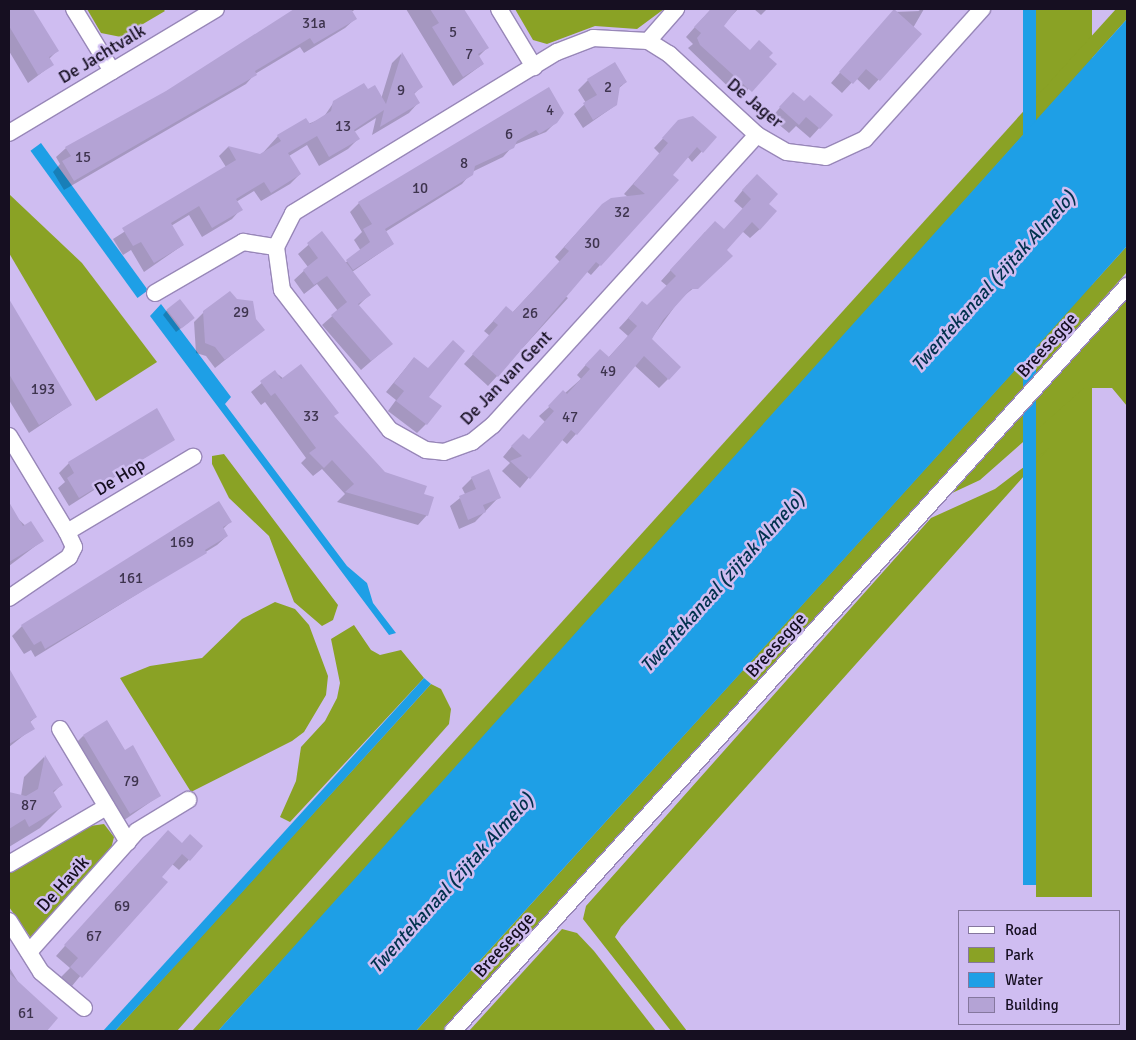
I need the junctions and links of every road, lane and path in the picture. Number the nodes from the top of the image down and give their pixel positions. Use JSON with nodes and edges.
{"nodes":[{"id":1,"x":74,"y":9,"type":"edge"},
{"id":2,"x":216,"y":9,"type":"edge"},
{"id":3,"x":499,"y":9,"type":"edge"},
{"id":4,"x":676,"y":9,"type":"edge"},
{"id":5,"x":982,"y":9,"type":"edge"},
{"id":6,"x":648,"y":41,"type":"junction"},
{"id":7,"x":534,"y":67,"type":"junction"},
{"id":8,"x":112,"y":71,"type":"junction"},
{"id":9,"x":9,"y":133,"type":"edge"},
{"id":10,"x":757,"y":134,"type":"junction"},
{"id":11,"x":276,"y":247,"type":"junction"},
{"id":12,"x":1127,"y":286,"type":"edge"},
{"id":13,"x":155,"y":293,"type":"dead end"},
{"id":14,"x":9,"y":436,"type":"edge"},
{"id":15,"x":193,"y":457,"type":"dead end"},
{"id":16,"x":67,"y":532,"type":"junction"},
{"id":17,"x":9,"y":598,"type":"edge"},
{"id":18,"x":60,"y":729,"type":"dead end"},
{"id":19,"x":188,"y":800,"type":"dead end"},
{"id":20,"x":106,"y":807,"type":"junction"},
{"id":21,"x":128,"y":842,"type":"junction"},
{"id":22,"x":9,"y":864,"type":"edge"},
{"id":23,"x":9,"y":921,"type":"edge"},
{"id":24,"x":29,"y":952,"type":"junction"},
{"id":25,"x":84,"y":1008,"type":"dead end"},
{"id":26,"x":453,"y":1031,"type":"edge"}],
"edges":[{"from":1,"to":8,"type":"street"},
{"from":2,"to":8,"type":"street","name":"De Jachtvalk"},
{"from":3,"to":7,"type":"street"},
{"from":4,"to":6,"type":"street"},
{"from":5,"to":10,"type":"street","name":"De Jager"},
{"from":6,"to":7,"type":"street"},
{"from":6,"to":10,"type":"street","name":"De Jager"},
{"from":7,"to":11,"type":"street"},
{"from":8,"to":9,"type":"street","name":"De Jachtvalk"},
{"from":10,"to":11,"type":"street","name":"De Jan van Gent"},
{"from":11,"to":13,"type":"street"},
{"from":12,"to":26,"type":"street","name":"Breesegge"},
{"from":14,"to":16,"type":"street"},
{"from":15,"to":16,"type":"street","name":"De Hop"},
{"from":16,"to":17,"type":"street"},
{"from":18,"to":20,"type":"street"},
{"from":19,"to":21,"type":"street","name":"De Havik"},
{"from":20,"to":21,"type":"street"},
{"from":20,"to":22,"type":"street","name":"De Havik"},
{"from":21,"to":24,"type":"street","name":"De Havik"},
{"from":23,"to":24,"type":"street"},
{"from":24,"to":25,"type":"street"}]}
